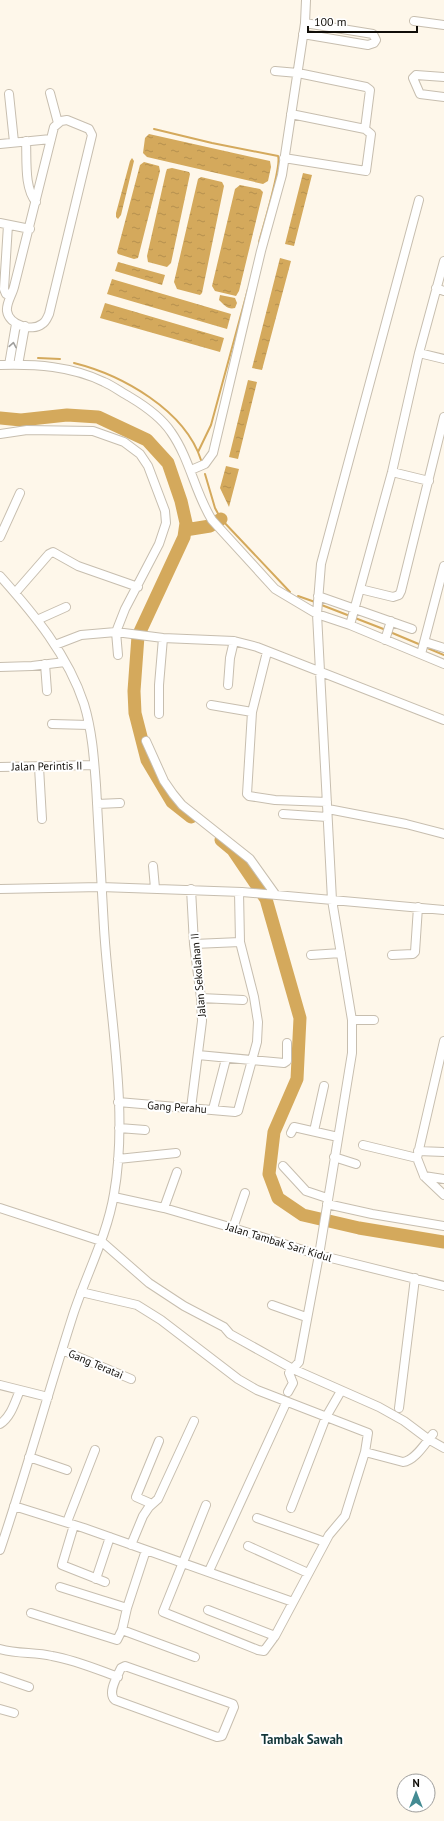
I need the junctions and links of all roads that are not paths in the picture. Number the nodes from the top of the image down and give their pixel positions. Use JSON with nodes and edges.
{"nodes":[{"id":1,"x":306,"y":0,"type":"edge"},
{"id":2,"x":414,"y":21,"type":"dead end"},
{"id":3,"x":305,"y":23,"type":"junction"},
{"id":4,"x":444,"y":25,"type":"edge"},
{"id":5,"x":303,"y":34,"type":"junction"},
{"id":6,"x":275,"y":71,"type":"dead end"},
{"id":7,"x":298,"y":73,"type":"junction"},
{"id":8,"x":444,"y":77,"type":"edge"},
{"id":9,"x":50,"y":93,"type":"dead end"},
{"id":10,"x":9,"y":94,"type":"dead end"},
{"id":11,"x":444,"y":97,"type":"edge"},
{"id":12,"x":291,"y":114,"type":"junction"},
{"id":13,"x":58,"y":123,"type":"junction"},
{"id":14,"x":365,"y":129,"type":"junction"},
{"id":15,"x":51,"y":139,"type":"junction"},
{"id":16,"x":26,"y":141,"type":"junction"},
{"id":17,"x":14,"y":142,"type":"junction"},
{"id":18,"x":0,"y":144,"type":"edge"},
{"id":19,"x":284,"y":158,"type":"junction"},
{"id":20,"x":420,"y":200,"type":"dead end"},
{"id":21,"x":36,"y":202,"type":"junction"},
{"id":22,"x":4,"y":224,"type":"edge"},
{"id":23,"x":30,"y":229,"type":"junction"},
{"id":24,"x":444,"y":261,"type":"edge"},
{"id":25,"x":440,"y":290,"type":"edge"},
{"id":26,"x":11,"y":295,"type":"junction"},
{"id":27,"x":16,"y":324,"type":"junction"},
{"id":28,"x":25,"y":326,"type":"junction"},
{"id":29,"x":418,"y":353,"type":"junction"},
{"id":30,"x":444,"y":359,"type":"edge"},
{"id":31,"x":0,"y":365,"type":"edge"},
{"id":32,"x":9,"y":365,"type":"junction"},
{"id":33,"x":18,"y":365,"type":"junction"},
{"id":34,"x":444,"y":416,"type":"edge"},
{"id":35,"x":0,"y":434,"type":"edge"},
{"id":36,"x":197,"y":468,"type":"junction"},
{"id":37,"x":392,"y":472,"type":"junction"},
{"id":38,"x":429,"y":481,"type":"junction"},
{"id":39,"x":20,"y":493,"type":"dead end"},
{"id":40,"x":0,"y":537,"type":"edge"},
{"id":41,"x":444,"y":566,"type":"edge"},
{"id":42,"x":0,"y":576,"type":"edge"},
{"id":43,"x":138,"y":587,"type":"junction"},
{"id":44,"x":360,"y":590,"type":"junction"},
{"id":45,"x":15,"y":593,"type":"junction"},
{"id":46,"x":318,"y":605,"type":"junction"},
{"id":47,"x":66,"y":607,"type":"dead end"},
{"id":48,"x":352,"y":616,"type":"junction"},
{"id":49,"x":37,"y":620,"type":"junction"},
{"id":50,"x":412,"y":629,"type":"dead end"},
{"id":51,"x":388,"y":630,"type":"junction"},
{"id":52,"x":119,"y":632,"type":"junction"},
{"id":53,"x":163,"y":638,"type":"junction"},
{"id":54,"x":234,"y":641,"type":"junction"},
{"id":55,"x":55,"y":645,"type":"junction"},
{"id":56,"x":423,"y":647,"type":"junction"},
{"id":57,"x":444,"y":648,"type":"edge"},
{"id":58,"x":267,"y":652,"type":"junction"},
{"id":59,"x":118,"y":655,"type":"dead end"},
{"id":60,"x":65,"y":662,"type":"junction"},
{"id":61,"x":44,"y":664,"type":"junction"},
{"id":62,"x":444,"y":664,"type":"edge"},
{"id":63,"x":0,"y":667,"type":"edge"},
{"id":64,"x":321,"y":673,"type":"junction"},
{"id":65,"x":228,"y":684,"type":"dead end"},
{"id":66,"x":47,"y":691,"type":"dead end"},
{"id":67,"x":211,"y":705,"type":"dead end"},
{"id":68,"x":252,"y":712,"type":"junction"},
{"id":69,"x":159,"y":714,"type":"dead end"},
{"id":70,"x":444,"y":720,"type":"edge"},
{"id":71,"x":52,"y":724,"type":"dead end"},
{"id":72,"x":89,"y":725,"type":"junction"},
{"id":73,"x":146,"y":741,"type":"dead end"},
{"id":74,"x":94,"y":765,"type":"junction"},
{"id":75,"x":0,"y":766,"type":"edge"},
{"id":76,"x":39,"y":766,"type":"junction"},
{"id":77,"x":120,"y":803,"type":"dead end"},
{"id":78,"x":97,"y":804,"type":"junction"},
{"id":79,"x":327,"y":809,"type":"junction"},
{"id":80,"x":283,"y":814,"type":"dead end"},
{"id":81,"x":42,"y":819,"type":"dead end"},
{"id":82,"x":444,"y":834,"type":"edge"},
{"id":83,"x":153,"y":866,"type":"dead end"},
{"id":84,"x":101,"y":887,"type":"junction"},
{"id":85,"x":155,"y":888,"type":"junction"},
{"id":86,"x":0,"y":889,"type":"edge"},
{"id":87,"x":191,"y":889,"type":"junction"},
{"id":88,"x":240,"y":892,"type":"junction"},
{"id":89,"x":272,"y":893,"type":"junction"},
{"id":90,"x":332,"y":900,"type":"junction"},
{"id":91,"x":418,"y":907,"type":"junction"},
{"id":92,"x":444,"y":910,"type":"edge"},
{"id":93,"x":240,"y":942,"type":"junction"},
{"id":94,"x":194,"y":944,"type":"junction"},
{"id":95,"x":341,"y":953,"type":"junction"},
{"id":96,"x":310,"y":955,"type":"dead end"},
{"id":97,"x":392,"y":955,"type":"dead end"},
{"id":98,"x":201,"y":998,"type":"junction"},
{"id":99,"x":243,"y":1000,"type":"dead end"},
{"id":100,"x":352,"y":1020,"type":"junction"},
{"id":101,"x":374,"y":1020,"type":"dead end"},
{"id":102,"x":444,"y":1041,"type":"edge"},
{"id":103,"x":287,"y":1043,"type":"dead end"},
{"id":104,"x":198,"y":1055,"type":"junction"},
{"id":105,"x":226,"y":1058,"type":"junction"},
{"id":106,"x":253,"y":1060,"type":"junction"},
{"id":107,"x":324,"y":1086,"type":"dead end"},
{"id":108,"x":118,"y":1102,"type":"junction"},
{"id":109,"x":191,"y":1108,"type":"junction"},
{"id":110,"x":213,"y":1109,"type":"junction"},
{"id":111,"x":119,"y":1128,"type":"junction"},
{"id":112,"x":145,"y":1130,"type":"dead end"},
{"id":113,"x":314,"y":1131,"type":"junction"},
{"id":114,"x":291,"y":1133,"type":"dead end"},
{"id":115,"x":338,"y":1137,"type":"junction"},
{"id":116,"x":363,"y":1145,"type":"dead end"},
{"id":117,"x":444,"y":1152,"type":"edge"},
{"id":118,"x":176,"y":1153,"type":"dead end"},
{"id":119,"x":417,"y":1154,"type":"junction"},
{"id":120,"x":334,"y":1157,"type":"junction"},
{"id":121,"x":118,"y":1159,"type":"junction"},
{"id":122,"x":356,"y":1164,"type":"dead end"},
{"id":123,"x":283,"y":1166,"type":"dead end"},
{"id":124,"x":177,"y":1172,"type":"dead end"},
{"id":125,"x":424,"y":1176,"type":"junction"},
{"id":126,"x":444,"y":1179,"type":"edge"},
{"id":127,"x":245,"y":1193,"type":"dead end"},
{"id":128,"x":444,"y":1195,"type":"edge"},
{"id":129,"x":114,"y":1197,"type":"junction"},
{"id":130,"x":327,"y":1204,"type":"junction"},
{"id":131,"x":0,"y":1208,"type":"edge"},
{"id":132,"x":164,"y":1208,"type":"junction"},
{"id":133,"x":444,"y":1226,"type":"edge"},
{"id":134,"x":234,"y":1228,"type":"junction"},
{"id":135,"x":101,"y":1241,"type":"junction"},
{"id":136,"x":319,"y":1255,"type":"junction"},
{"id":137,"x":415,"y":1278,"type":"junction"},
{"id":138,"x":444,"y":1286,"type":"edge"},
{"id":139,"x":81,"y":1292,"type":"junction"},
{"id":140,"x":272,"y":1306,"type":"dead end"},
{"id":141,"x":306,"y":1317,"type":"junction"},
{"id":142,"x":62,"y":1350,"type":"junction"},
{"id":143,"x":293,"y":1369,"type":"junction"},
{"id":144,"x":130,"y":1379,"type":"dead end"},
{"id":145,"x":0,"y":1386,"type":"edge"},
{"id":146,"x":20,"y":1390,"type":"junction"},
{"id":147,"x":341,"y":1390,"type":"junction"},
{"id":148,"x":288,"y":1392,"type":"dead end"},
{"id":149,"x":42,"y":1395,"type":"junction"},
{"id":150,"x":286,"y":1403,"type":"junction"},
{"id":151,"x":399,"y":1408,"type":"dead end"},
{"id":152,"x":326,"y":1417,"type":"junction"},
{"id":153,"x":194,"y":1421,"type":"dead end"},
{"id":154,"x":0,"y":1424,"type":"edge"},
{"id":155,"x":430,"y":1437,"type":"junction"},
{"id":156,"x":159,"y":1441,"type":"dead end"},
{"id":157,"x":444,"y":1448,"type":"edge"},
{"id":158,"x":95,"y":1450,"type":"dead end"},
{"id":159,"x":365,"y":1452,"type":"junction"},
{"id":160,"x":29,"y":1457,"type":"junction"},
{"id":161,"x":67,"y":1470,"type":"dead end"},
{"id":162,"x":152,"y":1504,"type":"junction"},
{"id":163,"x":206,"y":1505,"type":"dead end"},
{"id":164,"x":14,"y":1506,"type":"junction"},
{"id":165,"x":291,"y":1508,"type":"dead end"},
{"id":166,"x":257,"y":1518,"type":"dead end"},
{"id":167,"x":70,"y":1524,"type":"junction"},
{"id":168,"x":110,"y":1537,"type":"junction"},
{"id":169,"x":2,"y":1539,"type":"edge"},
{"id":170,"x":325,"y":1542,"type":"junction"},
{"id":171,"x":130,"y":1545,"type":"junction"},
{"id":172,"x":248,"y":1546,"type":"dead end"},
{"id":173,"x":0,"y":1550,"type":"edge"},
{"id":174,"x":146,"y":1550,"type":"junction"},
{"id":175,"x":182,"y":1562,"type":"junction"},
{"id":176,"x":210,"y":1571,"type":"junction"},
{"id":177,"x":308,"y":1573,"type":"junction"},
{"id":178,"x":96,"y":1579,"type":"junction"},
{"id":179,"x":105,"y":1582,"type":"dead end"},
{"id":180,"x":60,"y":1587,"type":"dead end"},
{"id":181,"x":293,"y":1602,"type":"junction"},
{"id":182,"x":127,"y":1608,"type":"junction"},
{"id":183,"x":208,"y":1610,"type":"dead end"},
{"id":184,"x":31,"y":1613,"type":"dead end"},
{"id":185,"x":122,"y":1630,"type":"junction"},
{"id":186,"x":275,"y":1636,"type":"junction"},
{"id":187,"x":0,"y":1649,"type":"edge"},
{"id":188,"x":195,"y":1657,"type":"dead end"},
{"id":189,"x":0,"y":1677,"type":"edge"},
{"id":190,"x":118,"y":1677,"type":"junction"},
{"id":191,"x":28,"y":1687,"type":"dead end"},
{"id":192,"x":0,"y":1709,"type":"edge"},
{"id":193,"x":14,"y":1712,"type":"dead end"}],
"edges":[{"from":1,"to":3,"type":"street"},
{"from":2,"to":4,"type":"street"},
{"from":3,"to":5,"type":"street"},
{"from":3,"to":5,"type":"street"},
{"from":5,"to":7,"type":"street"},
{"from":6,"to":7,"type":"street"},
{"from":7,"to":12,"type":"street"},
{"from":7,"to":14,"type":"street"},
{"from":8,"to":11,"type":"street"},
{"from":9,"to":13,"type":"street"},
{"from":10,"to":17,"type":"street"},
{"from":12,"to":14,"type":"street"},
{"from":12,"to":19,"type":"street"},
{"from":13,"to":15,"type":"street"},
{"from":13,"to":28,"type":"street"},
{"from":14,"to":19,"type":"street"},
{"from":15,"to":16,"type":"street"},
{"from":15,"to":21,"type":"street"},
{"from":16,"to":17,"type":"street"},
{"from":16,"to":21,"type":"street"},
{"from":17,"to":18,"type":"street"},
{"from":19,"to":36,"type":"street"},
{"from":20,"to":46,"type":"street"},
{"from":21,"to":23,"type":"street"},
{"from":22,"to":23,"type":"street"},
{"from":22,"to":26,"type":"street"},
{"from":23,"to":26,"type":"street"},
{"from":24,"to":25,"type":"street"},
{"from":25,"to":29,"type":"street"},
{"from":26,"to":27,"type":"street"},
{"from":27,"to":28,"type":"street"},
{"from":32,"to":27,"type":"street","one_way":true},
{"from":28,"to":33,"type":"street"},
{"from":29,"to":30,"type":"street"},
{"from":29,"to":37,"type":"street"},
{"from":31,"to":32,"type":"street"},
{"from":32,"to":33,"type":"street"},
{"from":33,"to":36,"type":"street"},
{"from":34,"to":38,"type":"street"},
{"from":35,"to":43,"type":"street"},
{"from":36,"to":46,"type":"street"},
{"from":37,"to":38,"type":"street"},
{"from":37,"to":44,"type":"street"},
{"from":38,"to":44,"type":"street"},
{"from":39,"to":40,"type":"street"},
{"from":41,"to":56,"type":"street"},
{"from":42,"to":45,"type":"street"},
{"from":43,"to":45,"type":"street"},
{"from":43,"to":52,"type":"street"},
{"from":44,"to":48,"type":"street"},
{"from":45,"to":49,"type":"street"},
{"from":46,"to":48,"type":"street"},
{"from":46,"to":48,"type":"street"},
{"from":46,"to":64,"type":"street"},
{"from":47,"to":49,"type":"street"},
{"from":48,"to":51,"type":"street"},
{"from":48,"to":51,"type":"street"},
{"from":49,"to":55,"type":"street"},
{"from":50,"to":51,"type":"street"},
{"from":51,"to":56,"type":"street"},
{"from":52,"to":53,"type":"street"},
{"from":52,"to":55,"type":"street"},
{"from":52,"to":59,"type":"street"},
{"from":53,"to":54,"type":"street"},
{"from":53,"to":69,"type":"street"},
{"from":54,"to":58,"type":"street"},
{"from":54,"to":65,"type":"street"},
{"from":55,"to":60,"type":"street"},
{"from":56,"to":57,"type":"street"},
{"from":56,"to":62,"type":"street"},
{"from":58,"to":64,"type":"street"},
{"from":58,"to":68,"type":"street"},
{"from":60,"to":61,"type":"street"},
{"from":60,"to":72,"type":"street"},
{"from":61,"to":63,"type":"street"},
{"from":61,"to":66,"type":"street"},
{"from":64,"to":70,"type":"street"},
{"from":64,"to":79,"type":"street"},
{"from":67,"to":68,"type":"street"},
{"from":68,"to":79,"type":"street"},
{"from":71,"to":72,"type":"street"},
{"from":72,"to":74,"type":"street"},
{"from":73,"to":89,"type":"street"},
{"from":74,"to":76,"type":"street","name":"Jalan Perintis II"},
{"from":74,"to":78,"type":"street"},
{"from":75,"to":76,"type":"street","name":"Jalan Perintis II"},
{"from":76,"to":81,"type":"street"},
{"from":77,"to":78,"type":"street"},
{"from":78,"to":84,"type":"street"},
{"from":79,"to":80,"type":"street"},
{"from":79,"to":82,"type":"street"},
{"from":79,"to":90,"type":"street"},
{"from":83,"to":85,"type":"street"},
{"from":84,"to":85,"type":"street"},
{"from":84,"to":86,"type":"street"},
{"from":84,"to":108,"type":"street"},
{"from":85,"to":87,"type":"street"},
{"from":87,"to":88,"type":"street"},
{"from":87,"to":94,"type":"street","name":"Jalan Sekolahan II"},
{"from":88,"to":89,"type":"street"},
{"from":88,"to":93,"type":"street"},
{"from":89,"to":90,"type":"street"},
{"from":90,"to":91,"type":"street"},
{"from":90,"to":95,"type":"street"},
{"from":91,"to":92,"type":"street"},
{"from":91,"to":97,"type":"street"},
{"from":93,"to":94,"type":"street"},
{"from":93,"to":106,"type":"street"},
{"from":94,"to":98,"type":"street","name":"Jalan Sekolahan II"},
{"from":95,"to":96,"type":"street"},
{"from":95,"to":100,"type":"street"},
{"from":98,"to":99,"type":"street"},
{"from":98,"to":104,"type":"street","name":"Jalan Sekolahan II"},
{"from":100,"to":101,"type":"street"},
{"from":100,"to":115,"type":"street"},
{"from":102,"to":119,"type":"street"},
{"from":103,"to":106,"type":"street"},
{"from":104,"to":105,"type":"street"},
{"from":104,"to":109,"type":"street","name":"Jalan Sekolahan II"},
{"from":105,"to":106,"type":"street"},
{"from":105,"to":110,"type":"street"},
{"from":106,"to":110,"type":"street","name":"Gang Perahu"},
{"from":107,"to":113,"type":"street"},
{"from":108,"to":109,"type":"street","name":"Gang Perahu"},
{"from":108,"to":111,"type":"street"},
{"from":109,"to":110,"type":"street","name":"Gang Perahu"},
{"from":111,"to":112,"type":"street"},
{"from":111,"to":121,"type":"street"},
{"from":113,"to":114,"type":"street"},
{"from":113,"to":115,"type":"street"},
{"from":115,"to":120,"type":"street"},
{"from":116,"to":119,"type":"street"},
{"from":117,"to":119,"type":"street"},
{"from":118,"to":121,"type":"street"},
{"from":119,"to":125,"type":"street"},
{"from":120,"to":122,"type":"street"},
{"from":120,"to":130,"type":"street"},
{"from":121,"to":129,"type":"street"},
{"from":123,"to":130,"type":"street"},
{"from":124,"to":132,"type":"street"},
{"from":125,"to":126,"type":"street"},
{"from":125,"to":128,"type":"street"},
{"from":127,"to":134,"type":"street"},
{"from":129,"to":132,"type":"street","name":"Jalan Tambak Sari Kidul"},
{"from":129,"to":135,"type":"street"},
{"from":130,"to":133,"type":"street"},
{"from":130,"to":136,"type":"street"},
{"from":131,"to":135,"type":"street"},
{"from":132,"to":134,"type":"street","name":"Jalan Tambak Sari Kidul"},
{"from":134,"to":136,"type":"street","name":"Jalan Tambak Sari Kidul"},
{"from":135,"to":139,"type":"street"},
{"from":135,"to":143,"type":"street"},
{"from":136,"to":137,"type":"street","name":"Jalan Tambak Sari Kidul"},
{"from":136,"to":141,"type":"street"},
{"from":137,"to":138,"type":"street","name":"Jalan Tambak Sari Kidul"},
{"from":137,"to":151,"type":"street"},
{"from":139,"to":142,"type":"street"},
{"from":139,"to":150,"type":"street"},
{"from":140,"to":141,"type":"street"},
{"from":141,"to":143,"type":"street"},
{"from":142,"to":144,"type":"street","name":"Gang Teratai"},
{"from":142,"to":149,"type":"street"},
{"from":143,"to":147,"type":"street"},
{"from":143,"to":148,"type":"street"},
{"from":145,"to":146,"type":"street"},
{"from":146,"to":149,"type":"street"},
{"from":146,"to":154,"type":"street"},
{"from":147,"to":152,"type":"street"},
{"from":147,"to":155,"type":"street"},
{"from":149,"to":160,"type":"street"},
{"from":150,"to":152,"type":"street"},
{"from":150,"to":176,"type":"street"},
{"from":152,"to":159,"type":"street"},
{"from":152,"to":165,"type":"street"},
{"from":153,"to":162,"type":"street"},
{"from":155,"to":157,"type":"street"},
{"from":155,"to":159,"type":"street"},
{"from":156,"to":162,"type":"street"},
{"from":158,"to":167,"type":"street"},
{"from":159,"to":170,"type":"street"},
{"from":160,"to":161,"type":"street"},
{"from":160,"to":164,"type":"street"},
{"from":162,"to":171,"type":"street"},
{"from":163,"to":175,"type":"street"},
{"from":164,"to":167,"type":"street"},
{"from":164,"to":169,"type":"street"},
{"from":166,"to":170,"type":"street"},
{"from":167,"to":168,"type":"street"},
{"from":167,"to":178,"type":"street"},
{"from":168,"to":171,"type":"street"},
{"from":168,"to":178,"type":"street"},
{"from":169,"to":173,"type":"street"},
{"from":170,"to":177,"type":"street"},
{"from":171,"to":174,"type":"street"},
{"from":172,"to":177,"type":"street"},
{"from":174,"to":175,"type":"street"},
{"from":174,"to":182,"type":"street"},
{"from":175,"to":176,"type":"street"},
{"from":175,"to":186,"type":"street"},
{"from":176,"to":181,"type":"street"},
{"from":177,"to":181,"type":"street"},
{"from":178,"to":179,"type":"street"},
{"from":180,"to":182,"type":"street"},
{"from":181,"to":186,"type":"street"},
{"from":182,"to":185,"type":"street"},
{"from":183,"to":186,"type":"street"},
{"from":184,"to":185,"type":"street"},
{"from":185,"to":188,"type":"street"},
{"from":187,"to":190,"type":"street"},
{"from":189,"to":191,"type":"street"},
{"from":190,"to":190,"type":"street"},
{"from":192,"to":193,"type":"street"}]}
